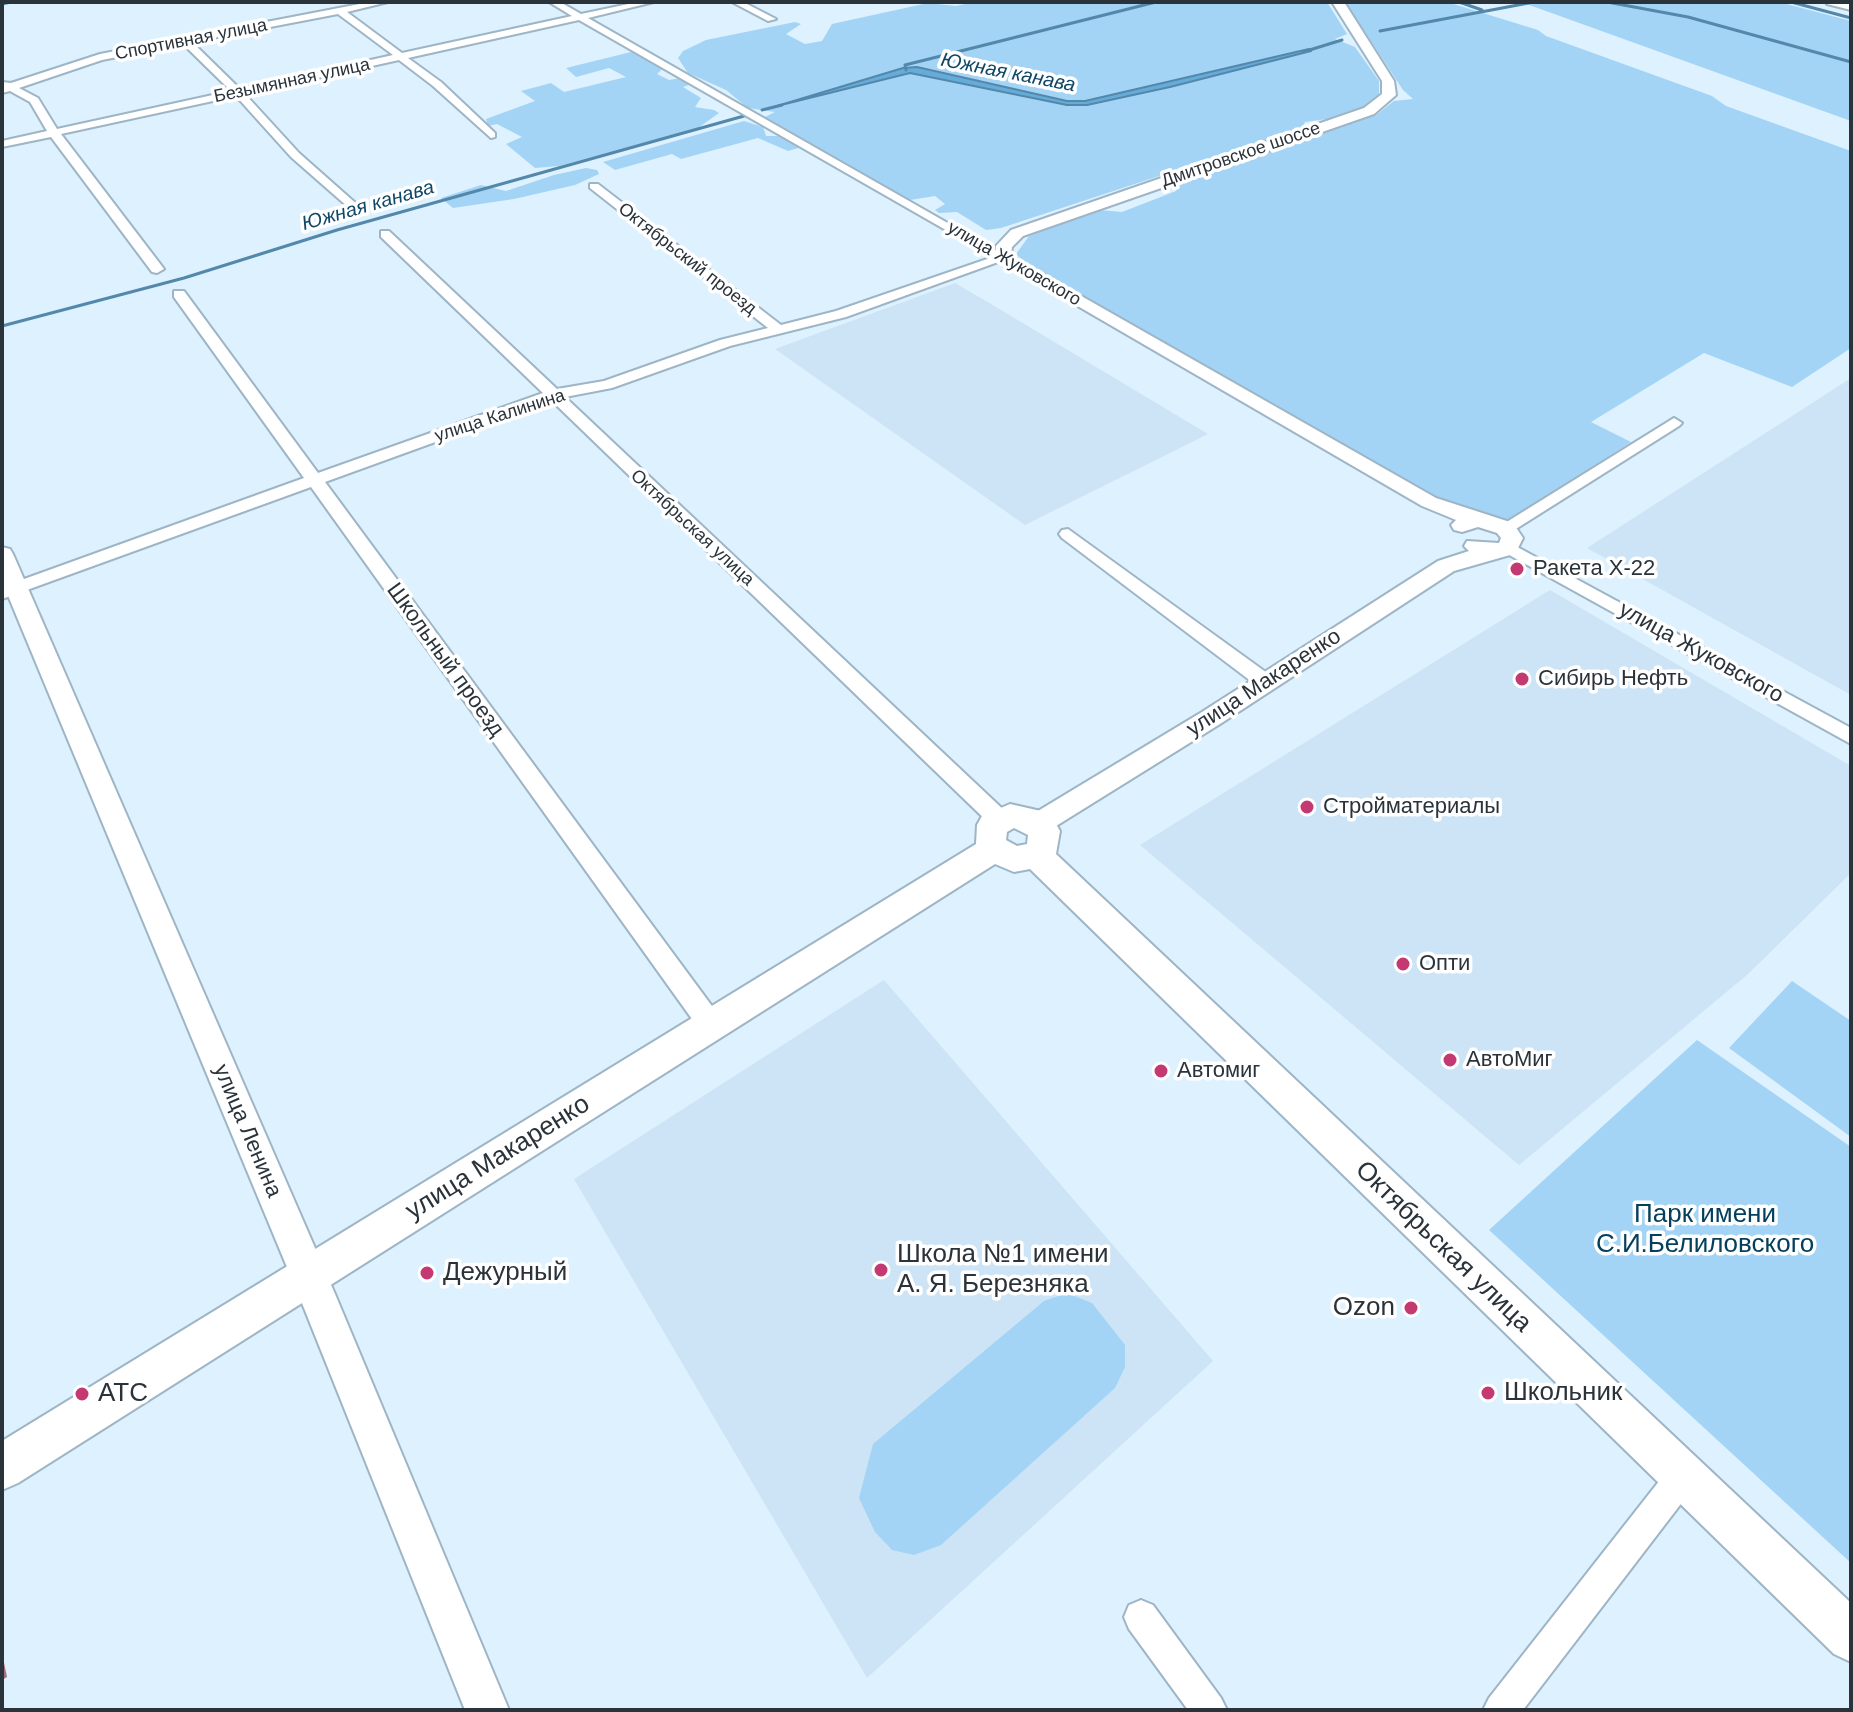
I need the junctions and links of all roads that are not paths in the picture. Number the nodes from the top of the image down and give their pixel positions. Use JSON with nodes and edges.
{"nodes":[{"id":1,"x":384,"y":2,"type":"edge"},
{"id":2,"x":553,"y":2,"type":"edge"},
{"id":3,"x":650,"y":2,"type":"edge"},
{"id":4,"x":736,"y":2,"type":"edge"},
{"id":5,"x":1338,"y":2,"type":"edge"},
{"id":6,"x":1830,"y":2,"type":"edge"},
{"id":7,"x":1851,"y":7,"type":"edge"},
{"id":8,"x":340,"y":11,"type":"junction"},
{"id":9,"x":581,"y":18,"type":"junction"},
{"id":10,"x":771,"y":19,"type":"dead end"},
{"id":11,"x":185,"y":41,"type":"junction"},
{"id":12,"x":405,"y":57,"type":"junction"},
{"id":13,"x":2,"y":75,"type":"edge"},
{"id":14,"x":5,"y":89,"type":"edge"},
{"id":15,"x":238,"y":92,"type":"junction"},
{"id":16,"x":53,"y":132,"type":"junction"},
{"id":17,"x":491,"y":135,"type":"dead end"},
{"id":18,"x":2,"y":144,"type":"edge"},
{"id":19,"x":594,"y":186,"type":"dead end"},
{"id":20,"x":356,"y":210,"type":"dead end"},
{"id":21,"x":1017,"y":233,"type":"junction"},
{"id":22,"x":385,"y":234,"type":"dead end"},
{"id":23,"x":982,"y":245,"type":"junction"},
{"id":24,"x":1003,"y":258,"type":"junction"},
{"id":25,"x":157,"y":269,"type":"dead end"},
{"id":26,"x":179,"y":294,"type":"dead end"},
{"id":27,"x":780,"y":331,"type":"junction"},
{"id":28,"x":551,"y":395,"type":"junction"},
{"id":29,"x":1674,"y":423,"type":"dead end"},
{"id":30,"x":315,"y":480,"type":"junction"},
{"id":31,"x":1466,"y":530,"type":"junction"},
{"id":32,"x":1068,"y":534,"type":"dead end"},
{"id":33,"x":1502,"y":542,"type":"junction"},
{"id":34,"x":2,"y":554,"type":"edge"},
{"id":35,"x":1446,"y":566,"type":"junction"},
{"id":36,"x":9,"y":590,"type":"edge"},
{"id":37,"x":1267,"y":683,"type":"junction"},
{"id":38,"x":1851,"y":737,"type":"edge"},
{"id":39,"x":997,"y":834,"type":"junction"},
{"id":40,"x":1037,"y":839,"type":"junction"},
{"id":41,"x":711,"y":1025,"type":"junction"},
{"id":42,"x":309,"y":1276,"type":"junction"},
{"id":43,"x":2,"y":1467,"type":"edge"},
{"id":44,"x":1682,"y":1477,"type":"junction"},
{"id":45,"x":1141,"y":1617,"type":"dead end"},
{"id":46,"x":1851,"y":1637,"type":"edge"},
{"id":47,"x":487,"y":1710,"type":"edge"},
{"id":48,"x":1209,"y":1710,"type":"edge"},
{"id":49,"x":1501,"y":1710,"type":"edge"}],
"edges":[{"from":1,"to":8,"type":"street","name":"Спортивная улица"},
{"from":2,"to":9,"type":"street","name":"улица Жуковского"},
{"from":3,"to":9,"type":"street","name":"Безымянная улица"},
{"from":4,"to":10,"type":"street"},
{"from":5,"to":21,"type":"street","name":"Дмитровское шоссе"},
{"from":6,"to":7,"type":"street"},
{"from":8,"to":11,"type":"street","name":"Спортивная улица"},
{"from":8,"to":12,"type":"street"},
{"from":9,"to":12,"type":"street","name":"Безымянная улица"},
{"from":9,"to":23,"type":"street","name":"улица Жуковского"},
{"from":11,"to":14,"type":"street","name":"Спортивная улица"},
{"from":11,"to":15,"type":"street"},
{"from":12,"to":15,"type":"street","name":"Безымянная улица"},
{"from":12,"to":17,"type":"street"},
{"from":13,"to":14,"type":"street"},
{"from":14,"to":16,"type":"street"},
{"from":15,"to":16,"type":"street","name":"Безымянная улица"},
{"from":15,"to":20,"type":"street"},
{"from":16,"to":18,"type":"street","name":"Безымянная улица"},
{"from":16,"to":25,"type":"street"},
{"from":19,"to":27,"type":"street","name":"Октябрьский проезд"},
{"from":21,"to":23,"type":"street"},
{"from":21,"to":24,"type":"street"},
{"from":22,"to":28,"type":"street","name":"Октябрьская улица"},
{"from":23,"to":24,"type":"street","name":"улица Жуковского"},
{"from":24,"to":27,"type":"street","name":"улица Калинина"},
{"from":24,"to":31,"type":"street","name":"улица Жуковского"},
{"from":26,"to":30,"type":"street","name":"Школьный проезд"},
{"from":27,"to":28,"type":"street","name":"улица Калинина"},
{"from":28,"to":30,"type":"street","name":"улица Калинина"},
{"from":28,"to":39,"type":"street","name":"Октябрьская улица"},
{"from":29,"to":33,"type":"street","name":"улица Макаренко"},
{"from":30,"to":36,"type":"street","name":"улица Калинина"},
{"from":30,"to":41,"type":"street","name":"Школьный проезд"},
{"from":31,"to":33,"type":"street"},
{"from":31,"to":35,"type":"street"},
{"from":32,"to":37,"type":"street"},
{"from":33,"to":35,"type":"street","name":"улица Макаренко"},
{"from":33,"to":38,"type":"street","name":"улица Жуковского"},
{"from":34,"to":36,"type":"street","name":"улица Ленина"},
{"from":35,"to":37,"type":"street","name":"улица Макаренко"},
{"from":36,"to":42,"type":"street","name":"улица Ленина"},
{"from":37,"to":40,"type":"street","name":"улица Макаренко"},
{"from":39,"to":40,"type":"main road"},
{"from":39,"to":41,"type":"main road","name":"улица Макаренко"},
{"from":40,"to":44,"type":"main road","name":"Октябрьская улица"},
{"from":41,"to":42,"type":"main road","name":"улица Макаренко"},
{"from":42,"to":43,"type":"main road","name":"улица Макаренко"},
{"from":42,"to":47,"type":"street","name":"улица Ленина"},
{"from":44,"to":46,"type":"main road","name":"Октябрьская улица"},
{"from":44,"to":49,"type":"street"},
{"from":45,"to":48,"type":"street"}]}
